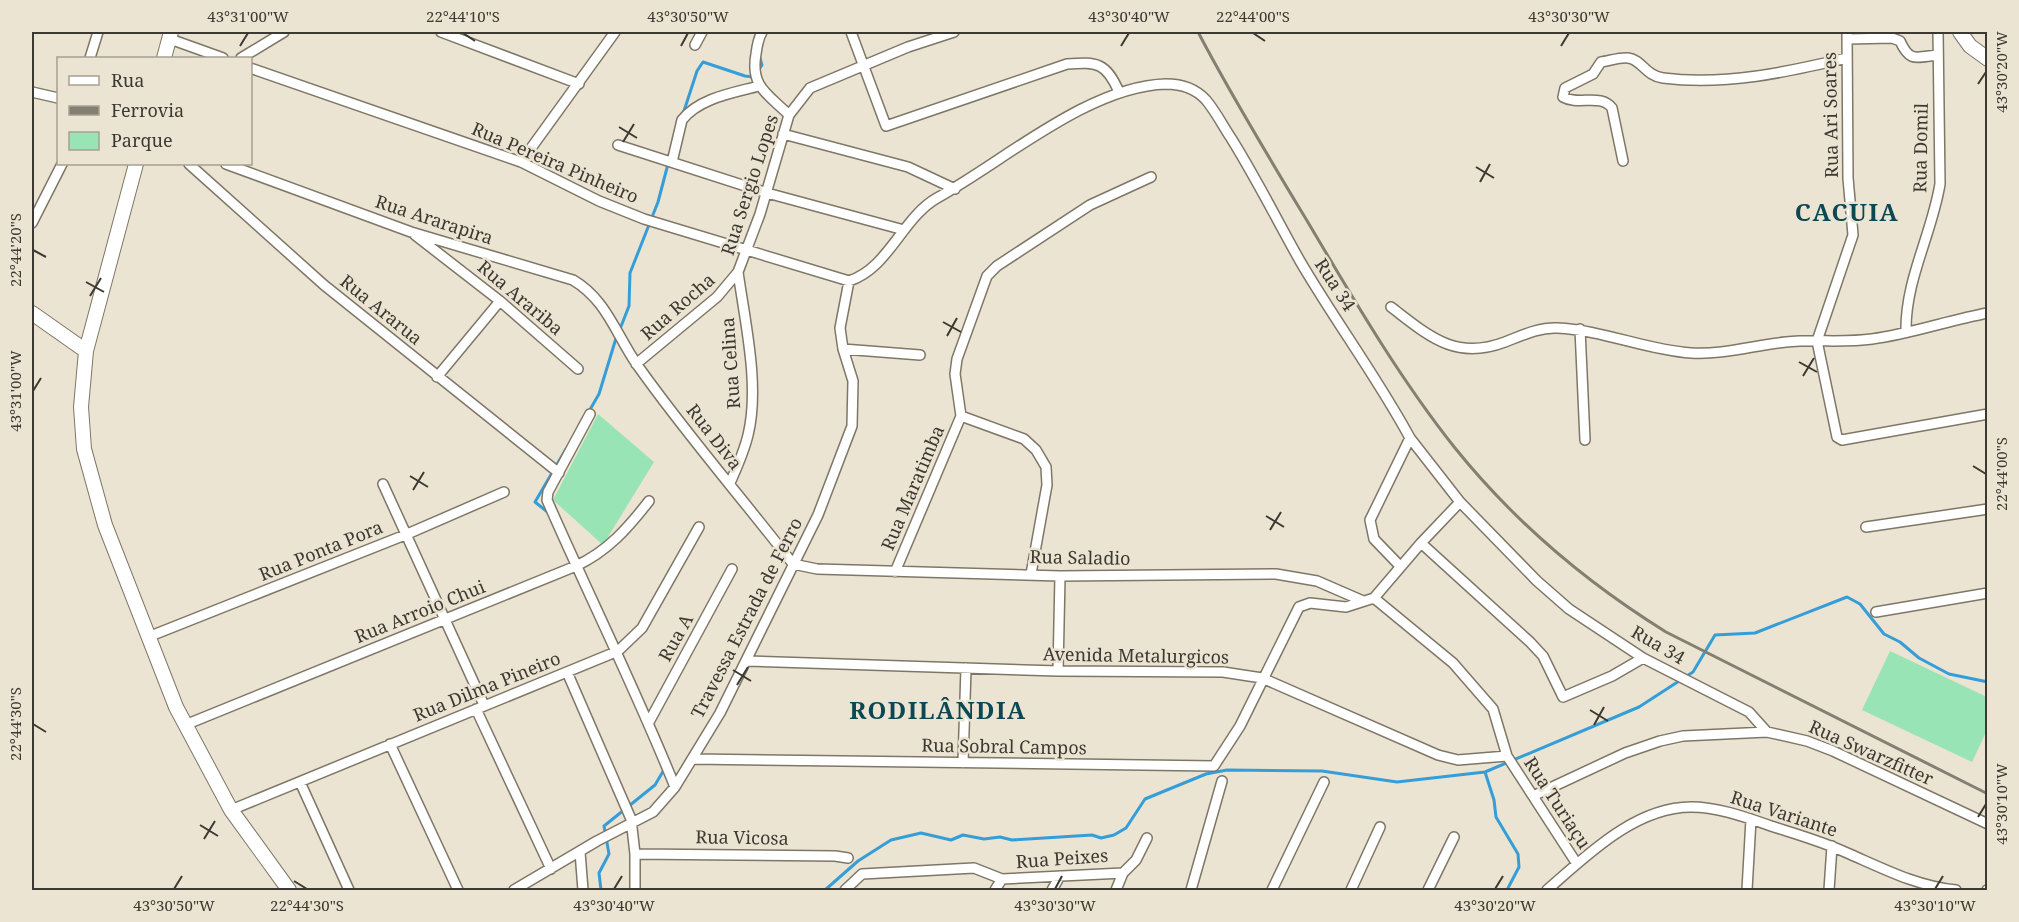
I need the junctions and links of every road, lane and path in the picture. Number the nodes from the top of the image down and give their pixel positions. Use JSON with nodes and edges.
{"nodes":[{"id":1,"x":98,"y":32,"type":"edge"},
{"id":2,"x":284,"y":32,"type":"edge"},
{"id":3,"x":441,"y":32,"type":"edge"},
{"id":4,"x":615,"y":32,"type":"edge"},
{"id":5,"x":702,"y":32,"type":"edge"},
{"id":6,"x":762,"y":32,"type":"edge"},
{"id":7,"x":851,"y":32,"type":"edge"},
{"id":8,"x":954,"y":32,"type":"edge"},
{"id":9,"x":1938,"y":32,"type":"edge"},
{"id":10,"x":1960,"y":32,"type":"edge"},
{"id":11,"x":170,"y":35,"type":"edge"},
{"id":12,"x":1847,"y":35,"type":"edge"},
{"id":13,"x":695,"y":45,"type":"dead end"},
{"id":14,"x":1938,"y":55,"type":"junction"},
{"id":15,"x":90,"y":57,"type":"edge"},
{"id":16,"x":164,"y":57,"type":"edge"},
{"id":17,"x":221,"y":57,"type":"edge"},
{"id":18,"x":243,"y":57,"type":"edge"},
{"id":19,"x":1847,"y":58,"type":"junction"},
{"id":20,"x":1988,"y":59,"type":"edge"},
{"id":21,"x":862,"y":65,"type":"junction"},
{"id":22,"x":252,"y":69,"type":"edge"},
{"id":23,"x":579,"y":84,"type":"junction"},
{"id":24,"x":759,"y":86,"type":"junction"},
{"id":25,"x":32,"y":92,"type":"edge"},
{"id":26,"x":1119,"y":92,"type":"junction"},
{"id":27,"x":57,"y":98,"type":"edge"},
{"id":28,"x":789,"y":115,"type":"junction"},
{"id":29,"x":783,"y":134,"type":"junction"},
{"id":30,"x":618,"y":145,"type":"dead end"},
{"id":31,"x":1623,"y":160,"type":"dead end"},
{"id":32,"x":668,"y":161,"type":"junction"},
{"id":33,"x":521,"y":162,"type":"junction"},
{"id":34,"x":61,"y":165,"type":"edge"},
{"id":35,"x":136,"y":165,"type":"edge"},
{"id":36,"x":190,"y":165,"type":"edge"},
{"id":37,"x":229,"y":165,"type":"edge"},
{"id":38,"x":1151,"y":177,"type":"dead end"},
{"id":39,"x":955,"y":189,"type":"junction"},
{"id":40,"x":767,"y":193,"type":"junction"},
{"id":41,"x":32,"y":223,"type":"edge"},
{"id":42,"x":904,"y":230,"type":"junction"},
{"id":43,"x":411,"y":232,"type":"junction"},
{"id":44,"x":748,"y":250,"type":"junction"},
{"id":45,"x":738,"y":272,"type":"junction"},
{"id":46,"x":849,"y":281,"type":"junction"},
{"id":47,"x":500,"y":301,"type":"junction"},
{"id":48,"x":1391,"y":307,"type":"dead end"},
{"id":49,"x":1988,"y":313,"type":"edge"},
{"id":50,"x":32,"y":314,"type":"edge"},
{"id":51,"x":615,"y":326,"type":"joint"},
{"id":52,"x":1580,"y":329,"type":"junction"},
{"id":53,"x":1906,"y":332,"type":"junction"},
{"id":54,"x":1817,"y":341,"type":"junction"},
{"id":55,"x":843,"y":349,"type":"junction"},
{"id":56,"x":86,"y":351,"type":"junction"},
{"id":57,"x":920,"y":355,"type":"dead end"},
{"id":58,"x":636,"y":364,"type":"junction"},
{"id":59,"x":578,"y":369,"type":"dead end"},
{"id":60,"x":437,"y":377,"type":"junction"},
{"id":61,"x":590,"y":414,"type":"dead end"},
{"id":62,"x":1988,"y":414,"type":"edge"},
{"id":63,"x":961,"y":416,"type":"junction"},
{"id":64,"x":1410,"y":438,"type":"junction"},
{"id":65,"x":1585,"y":440,"type":"dead end"},
{"id":66,"x":558,"y":473,"type":"junction"},
{"id":67,"x":730,"y":483,"type":"junction"},
{"id":68,"x":383,"y":484,"type":"dead end"},
{"id":69,"x":504,"y":492,"type":"dead end"},
{"id":70,"x":649,"y":501,"type":"dead end"},
{"id":71,"x":1460,"y":502,"type":"junction"},
{"id":72,"x":1988,"y":509,"type":"edge"},
{"id":73,"x":699,"y":527,"type":"dead end"},
{"id":74,"x":1866,"y":527,"type":"dead end"},
{"id":75,"x":405,"y":535,"type":"junction"},
{"id":76,"x":1421,"y":543,"type":"junction"},
{"id":77,"x":793,"y":564,"type":"junction"},
{"id":78,"x":576,"y":566,"type":"junction"},
{"id":79,"x":1400,"y":566,"type":"junction"},
{"id":80,"x":732,"y":569,"type":"dead end"},
{"id":81,"x":895,"y":572,"type":"junction"},
{"id":82,"x":1031,"y":574,"type":"junction"},
{"id":83,"x":1060,"y":576,"type":"junction"},
{"id":84,"x":1988,"y":592,"type":"edge"},
{"id":85,"x":1374,"y":598,"type":"junction"},
{"id":86,"x":1363,"y":602,"type":"junction"},
{"id":87,"x":1876,"y":612,"type":"dead end"},
{"id":88,"x":445,"y":618,"type":"junction"},
{"id":89,"x":148,"y":637,"type":"junction"},
{"id":90,"x":615,"y":652,"type":"junction"},
{"id":91,"x":1643,"y":658,"type":"junction"},
{"id":92,"x":747,"y":661,"type":"junction"},
{"id":93,"x":966,"y":668,"type":"junction"},
{"id":94,"x":1058,"y":671,"type":"junction"},
{"id":95,"x":567,"y":672,"type":"junction"},
{"id":96,"x":1262,"y":678,"type":"junction"},
{"id":97,"x":480,"y":707,"type":"junction"},
{"id":98,"x":649,"y":722,"type":"junction"},
{"id":99,"x":185,"y":725,"type":"junction"},
{"id":100,"x":1767,"y":732,"type":"junction"},
{"id":101,"x":390,"y":744,"type":"junction"},
{"id":102,"x":1508,"y":757,"type":"junction"},
{"id":103,"x":692,"y":759,"type":"junction"},
{"id":104,"x":963,"y":763,"type":"junction"},
{"id":105,"x":1222,"y":781,"type":"dead end"},
{"id":106,"x":300,"y":782,"type":"junction"},
{"id":107,"x":1324,"y":782,"type":"dead end"},
{"id":108,"x":675,"y":787,"type":"junction"},
{"id":109,"x":1533,"y":796,"type":"junction"},
{"id":110,"x":231,"y":810,"type":"junction"},
{"id":111,"x":1751,"y":819,"type":"junction"},
{"id":112,"x":631,"y":822,"type":"junction"},
{"id":113,"x":1988,"y":824,"type":"edge"},
{"id":114,"x":1380,"y":827,"type":"dead end"},
{"id":115,"x":1454,"y":837,"type":"dead end"},
{"id":116,"x":1147,"y":838,"type":"dead end"},
{"id":117,"x":1832,"y":846,"type":"junction"},
{"id":118,"x":580,"y":852,"type":"junction"},
{"id":119,"x":635,"y":854,"type":"junction"},
{"id":120,"x":848,"y":858,"type":"dead end"},
{"id":121,"x":1576,"y":864,"type":"junction"},
{"id":122,"x":550,"y":869,"type":"junction"},
{"id":123,"x":1123,"y":873,"type":"junction"},
{"id":124,"x":1060,"y":876,"type":"junction"},
{"id":125,"x":1002,"y":879,"type":"junction"},
{"id":126,"x":1915,"y":887,"type":"edge"},
{"id":127,"x":289,"y":891,"type":"edge"},
{"id":128,"x":349,"y":891,"type":"edge"},
{"id":129,"x":458,"y":891,"type":"edge"},
{"id":130,"x":514,"y":891,"type":"edge"},
{"id":131,"x":583,"y":891,"type":"edge"},
{"id":132,"x":635,"y":891,"type":"edge"},
{"id":133,"x":845,"y":891,"type":"edge"},
{"id":134,"x":995,"y":891,"type":"edge"},
{"id":135,"x":1052,"y":891,"type":"edge"},
{"id":136,"x":1116,"y":891,"type":"edge"},
{"id":137,"x":1191,"y":891,"type":"edge"},
{"id":138,"x":1272,"y":891,"type":"edge"},
{"id":139,"x":1351,"y":891,"type":"edge"},
{"id":140,"x":1428,"y":891,"type":"edge"},
{"id":141,"x":1547,"y":891,"type":"edge"},
{"id":142,"x":1747,"y":891,"type":"edge"},
{"id":143,"x":1829,"y":891,"type":"edge"},
{"id":144,"x":1956,"y":891,"type":"edge"}],
"edges":[{"from":1,"to":15,"type":"street"},
{"from":2,"to":18,"type":"street"},
{"from":3,"to":23,"type":"street"},
{"from":4,"to":23,"type":"street"},
{"from":5,"to":13,"type":"street"},
{"from":6,"to":24,"type":"street"},
{"from":7,"to":21,"type":"street"},
{"from":8,"to":21,"type":"street","name":"Rua Sergio Lopes"},
{"from":9,"to":14,"type":"street","name":"Rua Domil"},
{"from":10,"to":20,"type":"main road"},
{"from":11,"to":16,"type":"main road"},
{"from":11,"to":17,"type":"street"},
{"from":12,"to":14,"type":"street"},
{"from":12,"to":19,"type":"street","name":"Rua Ari Soares"},
{"from":14,"to":53,"type":"street","name":"Rua Domil"},
{"from":19,"to":31,"type":"street"},
{"from":19,"to":54,"type":"street","name":"Rua Ari Soares"},
{"from":21,"to":26,"type":"street"},
{"from":21,"to":28,"type":"street","name":"Rua Sergio Lopes"},
{"from":22,"to":33,"type":"street","name":"Rua Pereira Pinheiro"},
{"from":23,"to":33,"type":"street"},
{"from":24,"to":28,"type":"street"},
{"from":24,"to":32,"type":"street"},
{"from":25,"to":27,"type":"street"},
{"from":26,"to":39,"type":"street"},
{"from":26,"to":64,"type":"street","name":"Rua 34"},
{"from":28,"to":29,"type":"street","name":"Rua Sergio Lopes"},
{"from":29,"to":39,"type":"street"},
{"from":29,"to":40,"type":"street","name":"Rua Sergio Lopes"},
{"from":30,"to":32,"type":"street"},
{"from":32,"to":40,"type":"street"},
{"from":33,"to":44,"type":"street","name":"Rua Pereira Pinheiro"},
{"from":34,"to":41,"type":"street"},
{"from":35,"to":56,"type":"main road"},
{"from":36,"to":60,"type":"street","name":"Rua Ararua"},
{"from":37,"to":43,"type":"street","name":"Rua Ararapira"},
{"from":38,"to":63,"type":"street"},
{"from":39,"to":42,"type":"street"},
{"from":40,"to":42,"type":"street"},
{"from":40,"to":44,"type":"street","name":"Rua Sergio Lopes"},
{"from":42,"to":46,"type":"street"},
{"from":43,"to":47,"type":"street","name":"Rua Arariba"},
{"from":43,"to":51,"type":"street","name":"Rua Ararapira"},
{"from":44,"to":45,"type":"street","name":"Rua Sergio Lopes"},
{"from":44,"to":46,"type":"street","name":"Rua Pereira Pinheiro"},
{"from":45,"to":58,"type":"street","name":"Rua Rocha"},
{"from":45,"to":67,"type":"street","name":"Rua Celina"},
{"from":46,"to":55,"type":"street","name":"Travessa Estrada de Ferro"},
{"from":47,"to":59,"type":"street","name":"Rua Arariba"},
{"from":47,"to":60,"type":"street"},
{"from":48,"to":52,"type":"street"},
{"from":49,"to":53,"type":"street"},
{"from":50,"to":56,"type":"main road"},
{"from":51,"to":58,"type":"street","name":"Rua Diva"},
{"from":52,"to":54,"type":"street"},
{"from":52,"to":65,"type":"street"},
{"from":53,"to":54,"type":"street"},
{"from":54,"to":62,"type":"street"},
{"from":55,"to":57,"type":"street"},
{"from":55,"to":77,"type":"street","name":"Travessa Estrada de Ferro"},
{"from":56,"to":89,"type":"main road"},
{"from":58,"to":67,"type":"street","name":"Rua Diva"},
{"from":60,"to":66,"type":"street","name":"Rua Ararua"},
{"from":61,"to":66,"type":"street"},
{"from":63,"to":81,"type":"street","name":"Rua Maratimba"},
{"from":63,"to":82,"type":"street"},
{"from":64,"to":71,"type":"street","name":"Rua 34"},
{"from":64,"to":79,"type":"street"},
{"from":66,"to":78,"type":"street"},
{"from":67,"to":77,"type":"street","name":"Rua Diva"},
{"from":68,"to":75,"type":"street"},
{"from":69,"to":75,"type":"street","name":"Rua Ponta Pora"},
{"from":70,"to":78,"type":"street","name":"Rua Arroio Chui"},
{"from":71,"to":76,"type":"street"},
{"from":71,"to":91,"type":"street","name":"Rua 34"},
{"from":72,"to":74,"type":"street"},
{"from":73,"to":90,"type":"street","name":"Rua Dilma Pineiro"},
{"from":75,"to":88,"type":"street"},
{"from":75,"to":89,"type":"street","name":"Rua Ponta Pora"},
{"from":76,"to":79,"type":"street"},
{"from":76,"to":91,"type":"street"},
{"from":77,"to":81,"type":"street","name":"Rua Saladio"},
{"from":77,"to":92,"type":"street","name":"Travessa Estrada de Ferro"},
{"from":78,"to":88,"type":"street","name":"Rua Arroio Chui"},
{"from":78,"to":90,"type":"street"},
{"from":79,"to":85,"type":"street"},
{"from":80,"to":98,"type":"street","name":"Rua A"},
{"from":81,"to":82,"type":"street","name":"Rua Saladio"},
{"from":82,"to":83,"type":"street","name":"Rua Saladio"},
{"from":83,"to":86,"type":"street","name":"Rua Saladio"},
{"from":83,"to":94,"type":"street"},
{"from":84,"to":87,"type":"street"},
{"from":85,"to":86,"type":"street"},
{"from":85,"to":102,"type":"street","name":"Rua Turiaçu"},
{"from":86,"to":96,"type":"street"},
{"from":88,"to":97,"type":"street"},
{"from":88,"to":99,"type":"street","name":"Rua Arroio Chui"},
{"from":89,"to":99,"type":"main road"},
{"from":90,"to":95,"type":"street","name":"Rua Dilma Pineiro"},
{"from":90,"to":98,"type":"street"},
{"from":91,"to":100,"type":"street","name":"Rua 34"},
{"from":92,"to":93,"type":"street","name":"Avenida Metalurgicos"},
{"from":92,"to":103,"type":"street","name":"Travessa Estrada de Ferro"},
{"from":93,"to":94,"type":"street","name":"Avenida Metalurgicos"},
{"from":93,"to":104,"type":"street"},
{"from":94,"to":96,"type":"street","name":"Avenida Metalurgicos"},
{"from":95,"to":97,"type":"street","name":"Rua Dilma Pineiro"},
{"from":95,"to":112,"type":"street"},
{"from":96,"to":102,"type":"street","name":"Avenida Metalurgicos"},
{"from":96,"to":104,"type":"street","name":"Rua Sobral Campos"},
{"from":97,"to":101,"type":"street","name":"Rua Dilma Pineiro"},
{"from":97,"to":122,"type":"street"},
{"from":98,"to":108,"type":"street"},
{"from":99,"to":110,"type":"main road"},
{"from":100,"to":109,"type":"street","name":"Rua Swarzfitter"},
{"from":100,"to":113,"type":"street","name":"Rua Swarzfitter"},
{"from":101,"to":106,"type":"street","name":"Rua Dilma Pineiro"},
{"from":101,"to":129,"type":"street"},
{"from":102,"to":109,"type":"street","name":"Rua Turiaçu"},
{"from":103,"to":104,"type":"street","name":"Rua Sobral Campos"},
{"from":103,"to":108,"type":"street","name":"Travessa Estrada de Ferro"},
{"from":105,"to":137,"type":"street"},
{"from":106,"to":110,"type":"street","name":"Rua Dilma Pineiro"},
{"from":106,"to":128,"type":"street"},
{"from":107,"to":138,"type":"street"},
{"from":108,"to":112,"type":"street","name":"Travessa Estrada de Ferro"},
{"from":109,"to":121,"type":"street","name":"Rua Turiaçu"},
{"from":110,"to":127,"type":"main road"},
{"from":111,"to":117,"type":"street","name":"Rua Variante"},
{"from":111,"to":121,"type":"street","name":"Rua Variante"},
{"from":111,"to":142,"type":"street"},
{"from":112,"to":118,"type":"street","name":"Travessa Estrada de Ferro"},
{"from":112,"to":119,"type":"street"},
{"from":114,"to":139,"type":"street"},
{"from":115,"to":140,"type":"street"},
{"from":116,"to":123,"type":"street"},
{"from":117,"to":126,"type":"street","name":"Rua Variante"},
{"from":117,"to":143,"type":"street"},
{"from":118,"to":122,"type":"street","name":"Travessa Estrada de Ferro"},
{"from":118,"to":131,"type":"street"},
{"from":119,"to":120,"type":"street","name":"Rua Vicosa"},
{"from":119,"to":132,"type":"street"},
{"from":121,"to":141,"type":"street","name":"Rua Variante"},
{"from":122,"to":130,"type":"street","name":"Travessa Estrada de Ferro"},
{"from":123,"to":124,"type":"street","name":"Rua Peixes"},
{"from":123,"to":136,"type":"street"},
{"from":124,"to":125,"type":"street","name":"Rua Peixes"},
{"from":124,"to":135,"type":"street"},
{"from":125,"to":133,"type":"street","name":"Rua Peixes"},
{"from":125,"to":134,"type":"street"},
{"from":126,"to":144,"type":"street","name":"Rua Variante"}]}
